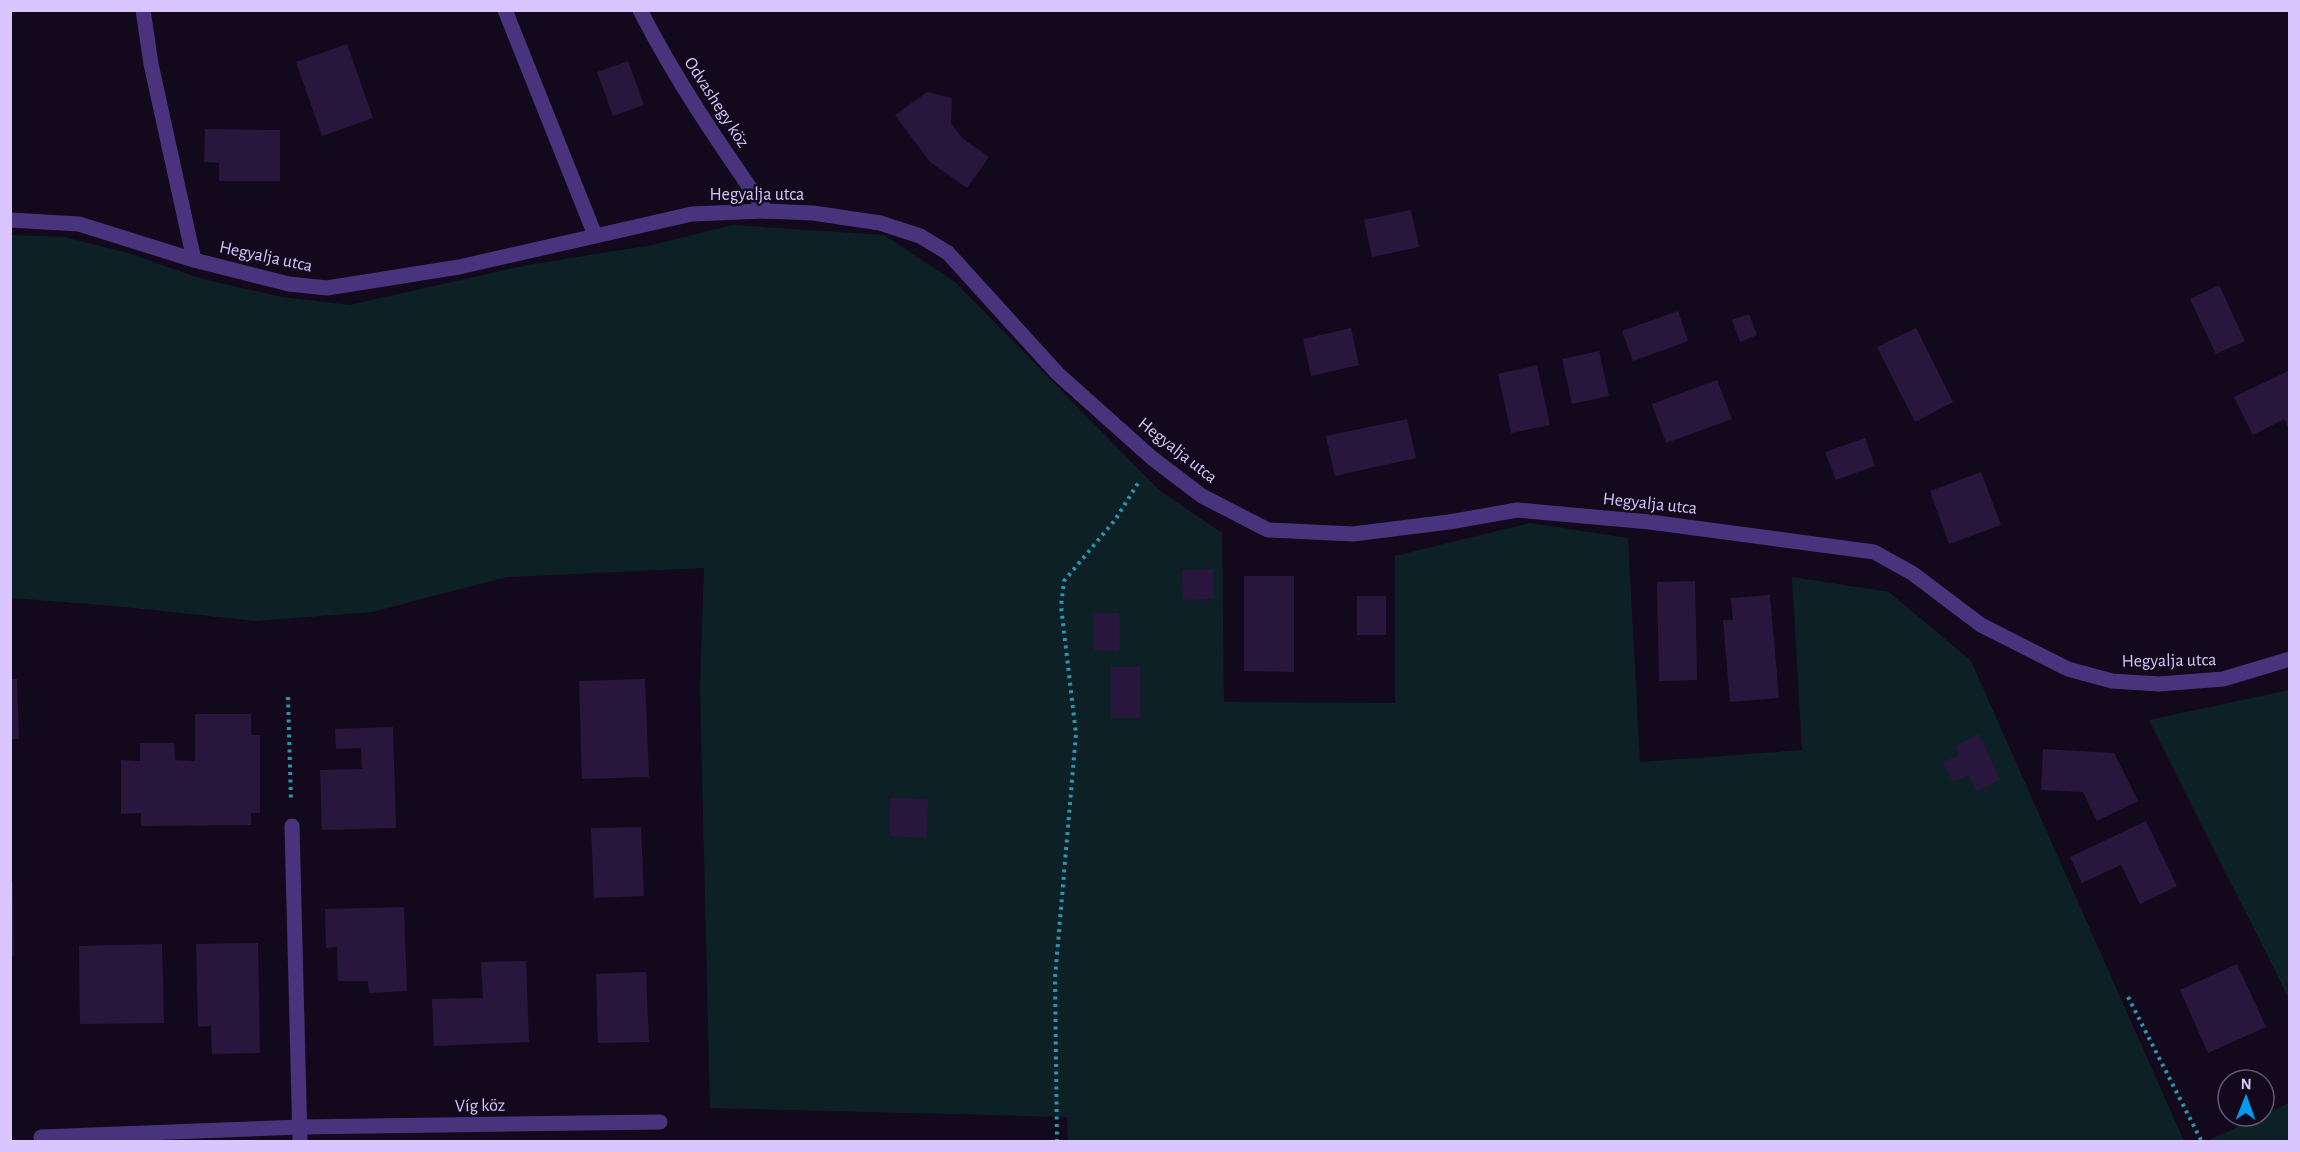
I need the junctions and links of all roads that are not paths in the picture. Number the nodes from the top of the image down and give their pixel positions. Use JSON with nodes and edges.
{"nodes":[{"id":1,"x":143,"y":10,"type":"edge"},
{"id":2,"x":505,"y":10,"type":"edge"},
{"id":3,"x":640,"y":10,"type":"edge"},
{"id":4,"x":766,"y":211,"type":"junction"},
{"id":5,"x":10,"y":220,"type":"edge"},
{"id":6,"x":595,"y":235,"type":"junction"},
{"id":7,"x":194,"y":260,"type":"junction"},
{"id":8,"x":2289,"y":659,"type":"edge"},
{"id":9,"x":292,"y":826,"type":"road end"},
{"id":10,"x":660,"y":1122,"type":"dead end"},
{"id":11,"x":300,"y":1134,"type":"edge"},
{"id":12,"x":41,"y":1137,"type":"dead end"}],
"edges":[{"from":1,"to":7,"type":"street","name":"Hegyalja utca"},
{"from":2,"to":6,"type":"street"},
{"from":3,"to":4,"type":"street","name":"Odvashegy köz"},
{"from":4,"to":6,"type":"street","name":"Hegyalja utca"},
{"from":4,"to":8,"type":"street","name":"Hegyalja utca"},
{"from":5,"to":7,"type":"street","name":"Hegyalja utca"},
{"from":6,"to":7,"type":"street","name":"Hegyalja utca"},
{"from":9,"to":11,"type":"street"},
{"from":10,"to":11,"type":"street","name":"Víg köz"},
{"from":11,"to":12,"type":"street","name":"Víg köz"}]}
